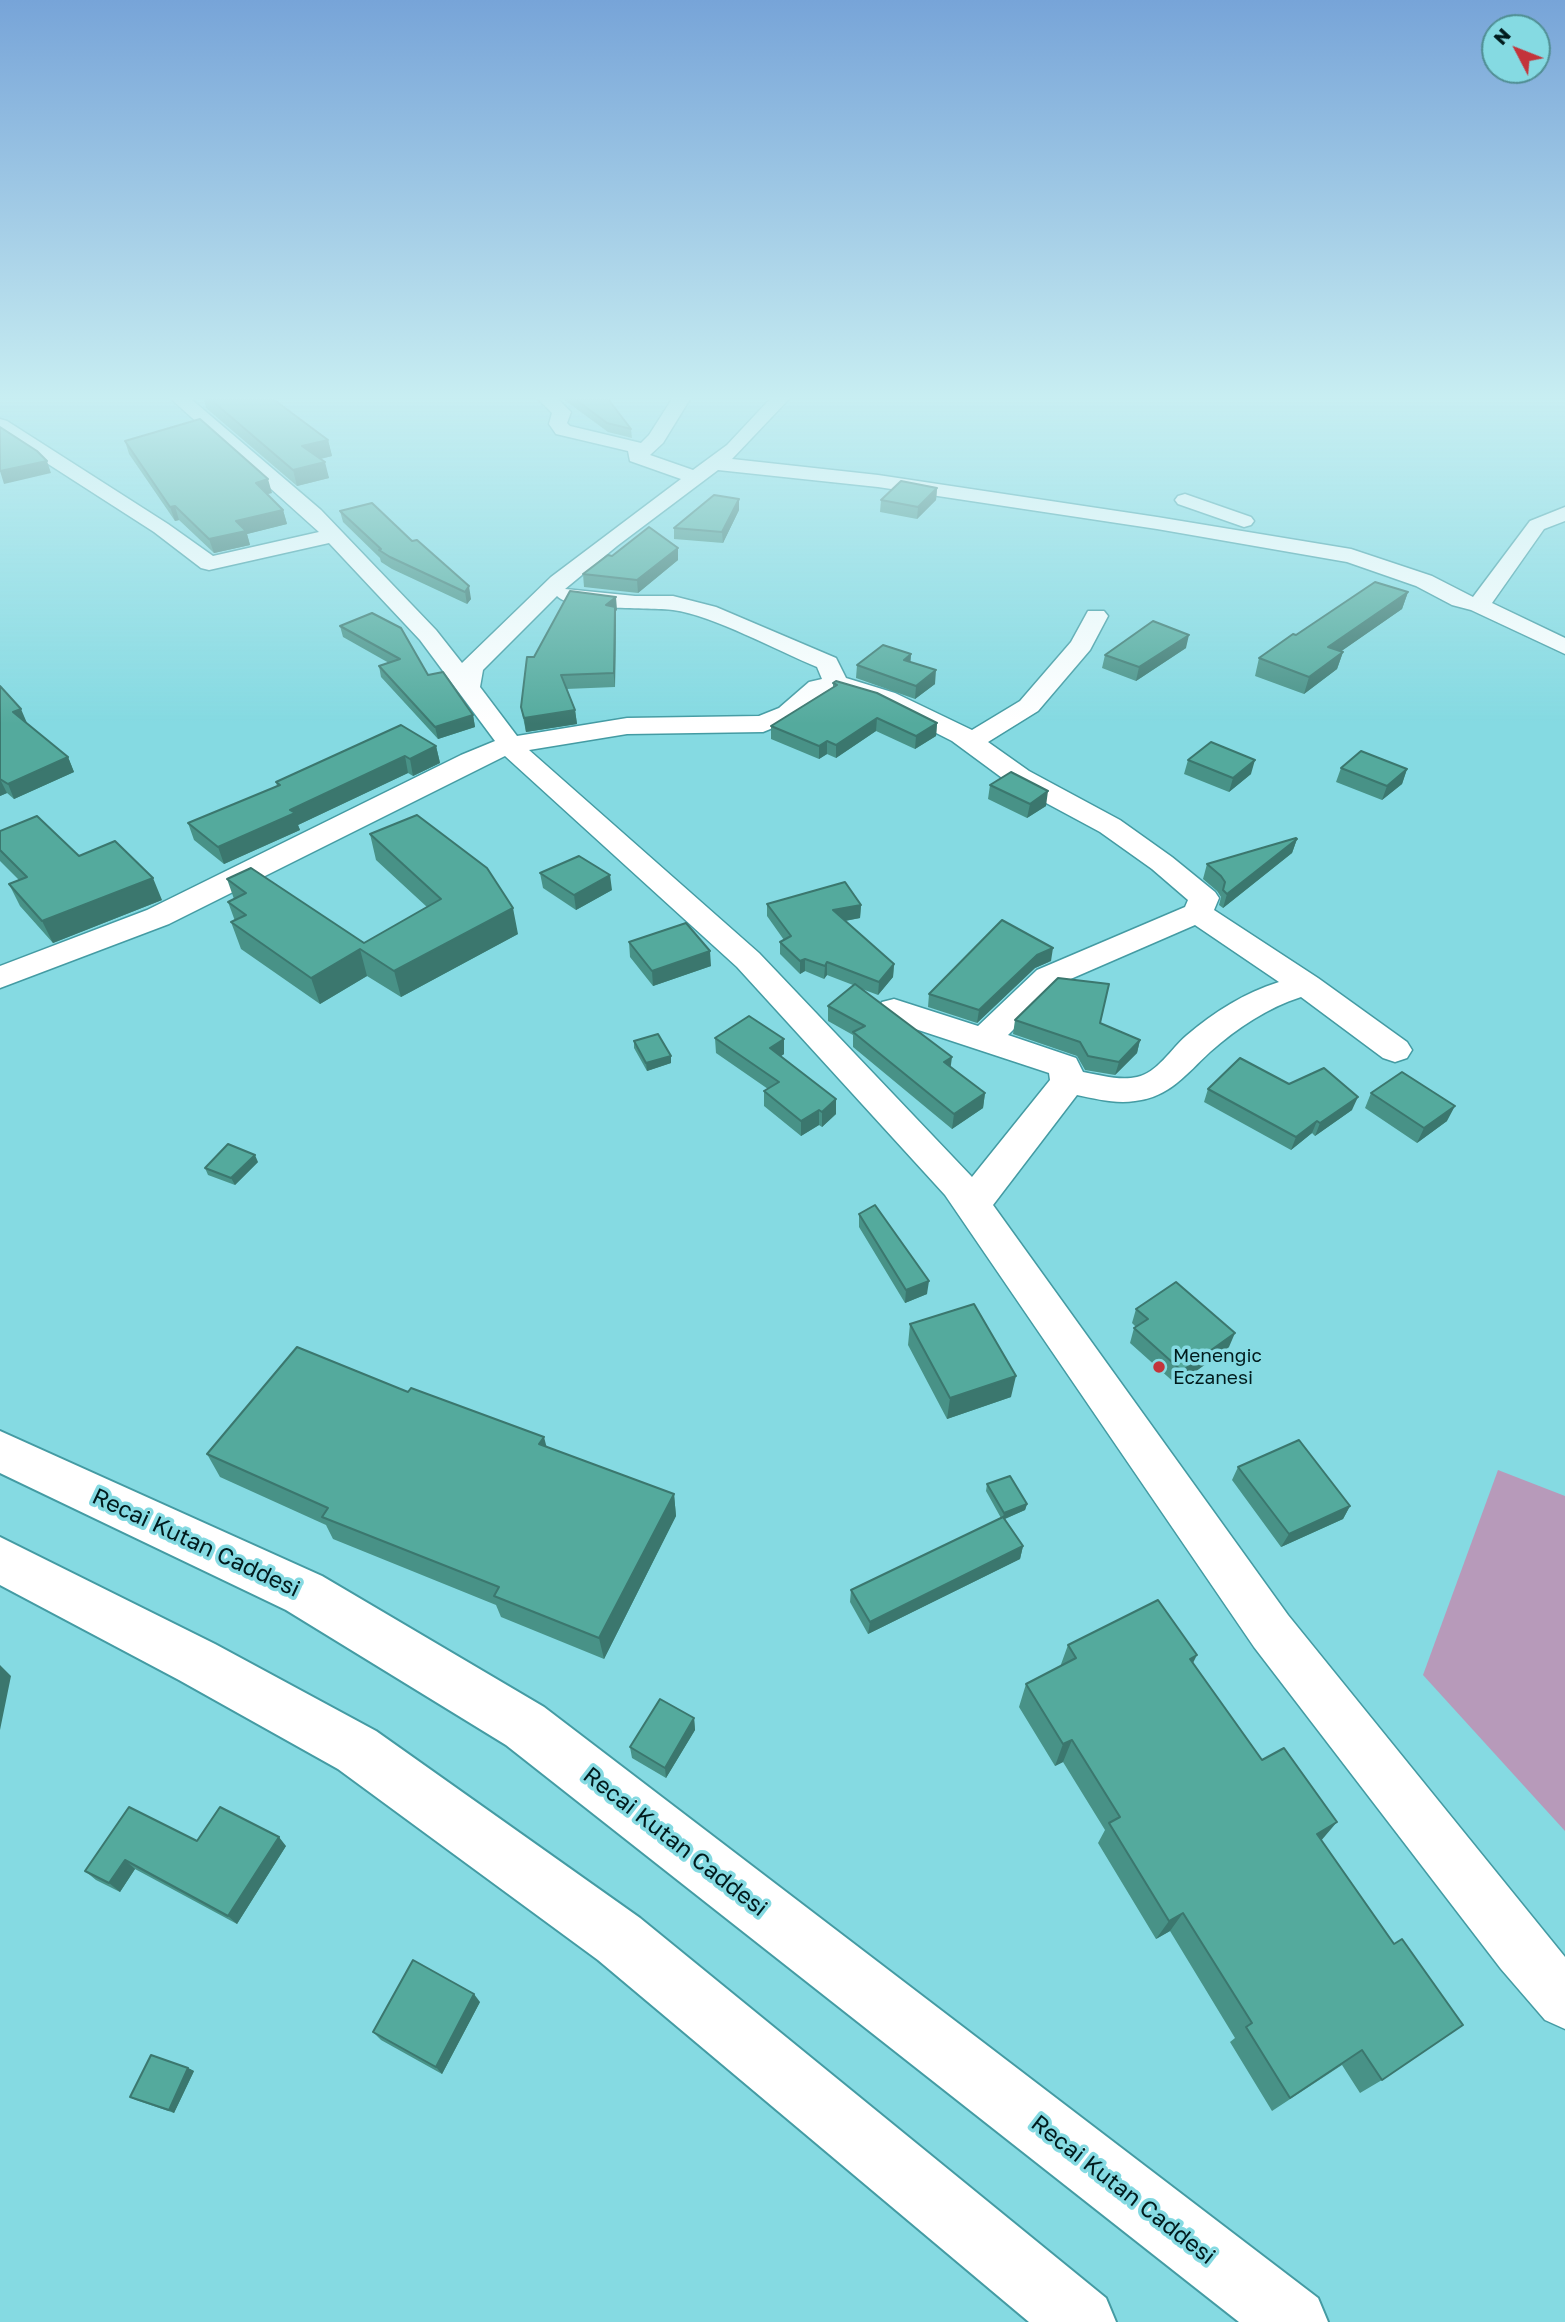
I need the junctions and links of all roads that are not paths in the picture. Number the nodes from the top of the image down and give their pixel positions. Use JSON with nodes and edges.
{"nodes":[{"id":1,"x":129,"y":507,"type":"edge"},
{"id":2,"x":304,"y":507,"type":"edge"},
{"id":3,"x":656,"y":507,"type":"edge"},
{"id":4,"x":1045,"y":507,"type":"edge"},
{"id":5,"x":1208,"y":507,"type":"edge"},
{"id":6,"x":1565,"y":513,"type":"edge"},
{"id":7,"x":334,"y":535,"type":"junction"},
{"id":8,"x":1303,"y":548,"type":"junction"},
{"id":9,"x":549,"y":592,"type":"junction"},
{"id":10,"x":1479,"y":605,"type":"junction"},
{"id":11,"x":1096,"y":617,"type":"dead end"},
{"id":12,"x":1565,"y":647,"type":"edge"},
{"id":13,"x":836,"y":682,"type":"junction"},
{"id":14,"x":467,"y":690,"type":"junction"},
{"id":15,"x":971,"y":742,"type":"junction"},
{"id":16,"x":509,"y":745,"type":"junction"},
{"id":17,"x":1197,"y":913,"type":"junction"},
{"id":18,"x":0,"y":978,"type":"edge"},
{"id":19,"x":1307,"y":985,"type":"junction"},
{"id":20,"x":894,"y":1010,"type":"edge"},
{"id":21,"x":984,"y":1039,"type":"junction"},
{"id":22,"x":1395,"y":1050,"type":"dead end"},
{"id":23,"x":1068,"y":1082,"type":"junction"},
{"id":24,"x":972,"y":1204,"type":"junction"},
{"id":25,"x":0,"y":1451,"type":"edge"},
{"id":26,"x":0,"y":1560,"type":"edge"},
{"id":27,"x":1521,"y":1949,"type":"junction"},
{"id":28,"x":1565,"y":1991,"type":"edge"},
{"id":29,"x":1565,"y":2000,"type":"edge"},
{"id":30,"x":1082,"y":2322,"type":"edge"},
{"id":31,"x":1294,"y":2322,"type":"edge"}],
"edges":[{"from":1,"to":7,"type":"street"},
{"from":2,"to":7,"type":"street"},
{"from":3,"to":9,"type":"street"},
{"from":4,"to":8,"type":"street"},
{"from":5,"to":8,"type":"street"},
{"from":6,"to":10,"type":"street"},
{"from":7,"to":14,"type":"street"},
{"from":8,"to":10,"type":"street"},
{"from":9,"to":13,"type":"street"},
{"from":9,"to":14,"type":"street"},
{"from":10,"to":12,"type":"street"},
{"from":11,"to":15,"type":"street"},
{"from":13,"to":15,"type":"street"},
{"from":13,"to":16,"type":"street"},
{"from":14,"to":16,"type":"street"},
{"from":15,"to":17,"type":"street"},
{"from":16,"to":18,"type":"street"},
{"from":16,"to":24,"type":"street"},
{"from":17,"to":19,"type":"street"},
{"from":17,"to":21,"type":"street"},
{"from":19,"to":22,"type":"street"},
{"from":19,"to":23,"type":"street"},
{"from":20,"to":21,"type":"street"},
{"from":21,"to":23,"type":"street"},
{"from":23,"to":24,"type":"street"},
{"from":24,"to":27,"type":"street"},
{"from":25,"to":31,"type":"main road","name":"Recai Kutan Caddesi"},
{"from":26,"to":30,"type":"main road"},
{"from":27,"to":28,"type":"street"},
{"from":27,"to":29,"type":"street"}]}
